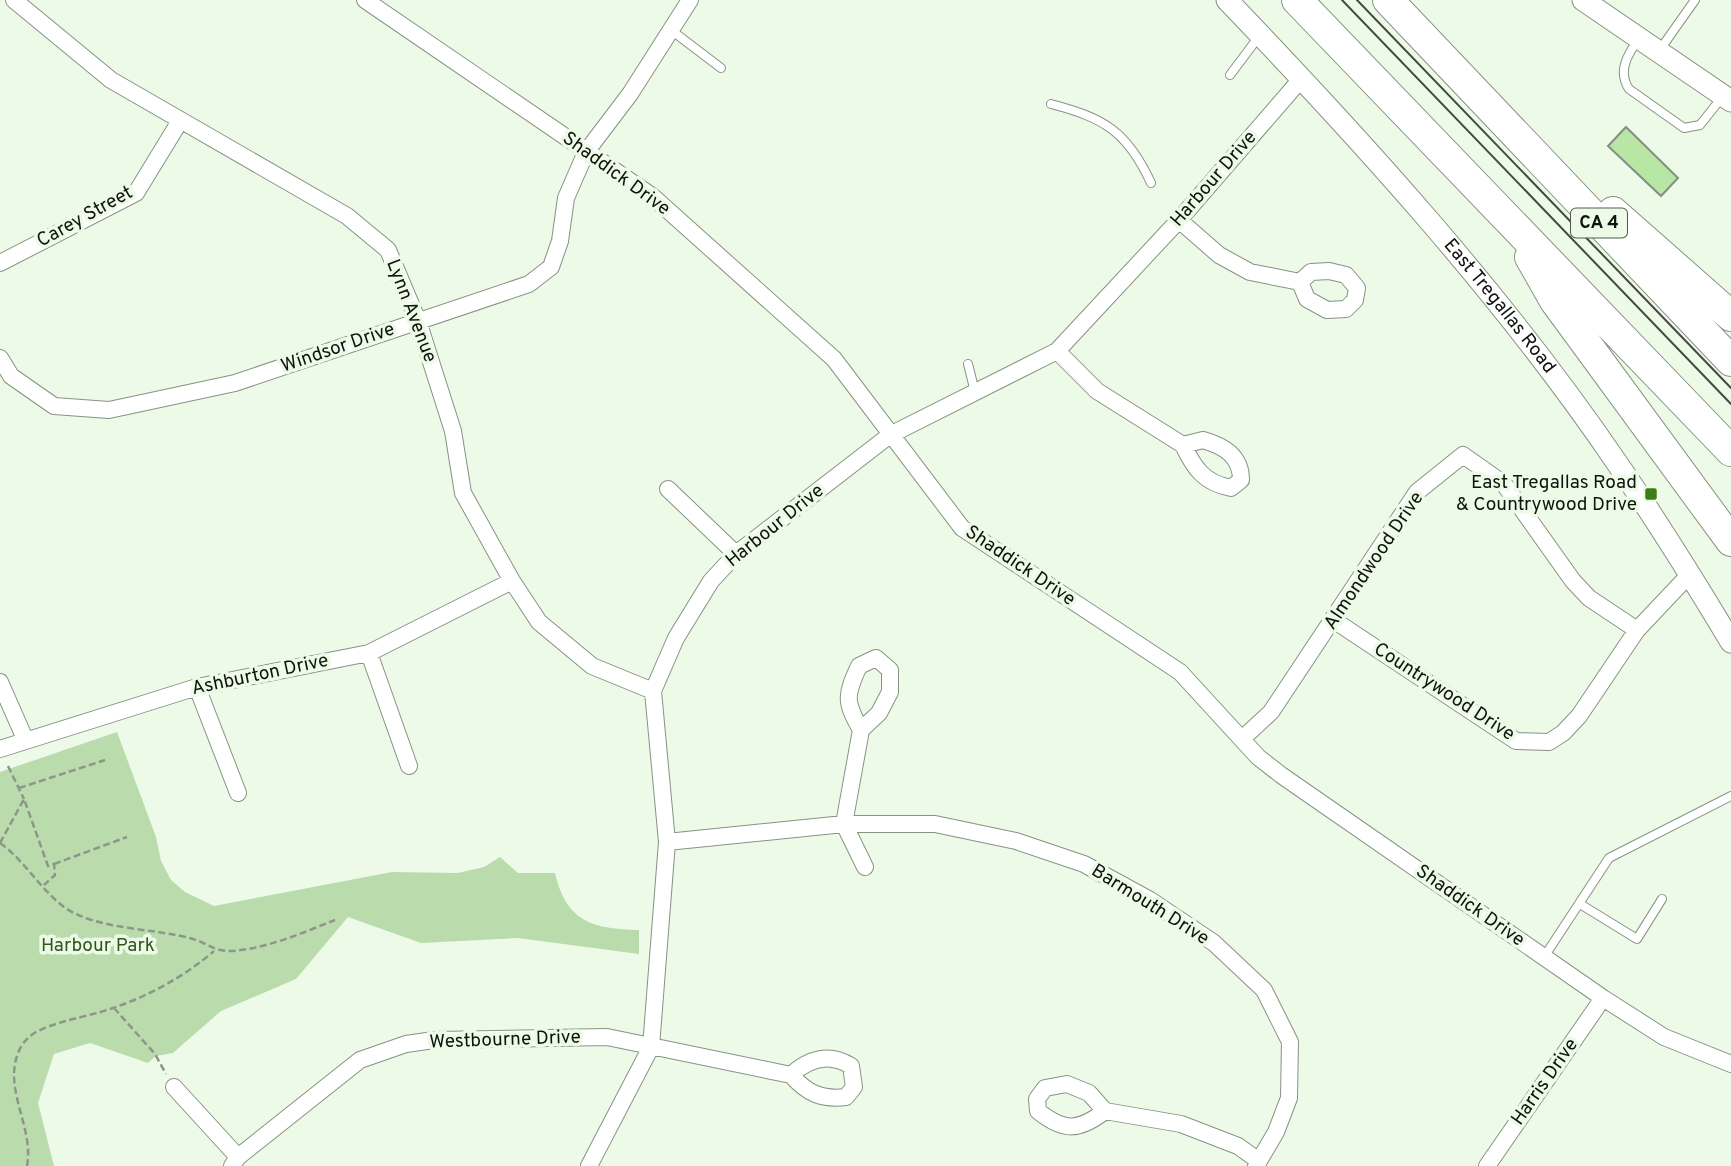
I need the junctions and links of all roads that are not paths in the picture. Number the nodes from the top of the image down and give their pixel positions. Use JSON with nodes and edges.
{"nodes":[{"id":1,"x":14,"y":0,"type":"edge"},
{"id":2,"x":365,"y":0,"type":"edge"},
{"id":3,"x":690,"y":0,"type":"edge"},
{"id":4,"x":1227,"y":0,"type":"edge"},
{"id":5,"x":1297,"y":0,"type":"edge"},
{"id":6,"x":1388,"y":0,"type":"edge"},
{"id":7,"x":1695,"y":0,"type":"edge"},
{"id":8,"x":1595,"y":3,"type":"edge"},
{"id":9,"x":671,"y":30,"type":"junction"},
{"id":10,"x":1260,"y":34,"type":"junction"},
{"id":11,"x":1639,"y":38,"type":"junction"},
{"id":12,"x":1658,"y":51,"type":"junction"},
{"id":13,"x":721,"y":68,"type":"dead end"},
{"id":14,"x":1230,"y":75,"type":"dead end"},
{"id":15,"x":1302,"y":78,"type":"junction"},
{"id":16,"x":1467,"y":85,"type":"junction"},
{"id":17,"x":1727,"y":98,"type":"edge"},
{"id":18,"x":1051,"y":104,"type":"dead end"},
{"id":19,"x":180,"y":121,"type":"junction"},
{"id":20,"x":586,"y":152,"type":"junction"},
{"id":21,"x":1151,"y":183,"type":"dead end"},
{"id":22,"x":1507,"y":217,"type":"junction"},
{"id":23,"x":1178,"y":220,"type":"junction"},
{"id":24,"x":0,"y":263,"type":"edge"},
{"id":25,"x":1300,"y":282,"type":"dead end"},
{"id":26,"x":1731,"y":316,"type":"edge"},
{"id":27,"x":418,"y":321,"type":"junction"},
{"id":28,"x":1057,"y":351,"type":"junction"},
{"id":29,"x":0,"y":358,"type":"edge"},
{"id":30,"x":1731,"y":361,"type":"edge"},
{"id":31,"x":968,"y":363,"type":"dead end"},
{"id":32,"x":975,"y":393,"type":"junction"},
{"id":33,"x":890,"y":435,"type":"junction"},
{"id":34,"x":1183,"y":445,"type":"dead end"},
{"id":35,"x":1731,"y":451,"type":"edge"},
{"id":36,"x":668,"y":489,"type":"dead end"},
{"id":37,"x":1731,"y":541,"type":"edge"},
{"id":38,"x":736,"y":554,"type":"junction"},
{"id":39,"x":1690,"y":574,"type":"junction"},
{"id":40,"x":512,"y":581,"type":"junction"},
{"id":41,"x":1335,"y":621,"type":"junction"},
{"id":42,"x":1637,"y":630,"type":"junction"},
{"id":43,"x":1731,"y":642,"type":"edge"},
{"id":44,"x":369,"y":653,"type":"junction"},
{"id":45,"x":0,"y":682,"type":"edge"},
{"id":46,"x":197,"y":687,"type":"junction"},
{"id":47,"x":653,"y":691,"type":"junction"},
{"id":48,"x":861,"y":730,"type":"dead end"},
{"id":49,"x":1243,"y":738,"type":"junction"},
{"id":50,"x":25,"y":739,"type":"junction"},
{"id":51,"x":0,"y":749,"type":"edge"},
{"id":52,"x":409,"y":766,"type":"dead end"},
{"id":53,"x":238,"y":793,"type":"dead end"},
{"id":54,"x":1731,"y":796,"type":"edge"},
{"id":55,"x":844,"y":824,"type":"junction"},
{"id":56,"x":667,"y":842,"type":"junction"},
{"id":57,"x":864,"y":867,"type":"dead end"},
{"id":58,"x":1662,"y":899,"type":"dead end"},
{"id":59,"x":1580,"y":904,"type":"junction"},
{"id":60,"x":1544,"y":957,"type":"junction"},
{"id":61,"x":1603,"y":998,"type":"junction"},
{"id":62,"x":651,"y":1047,"type":"junction"},
{"id":63,"x":1731,"y":1064,"type":"edge"},
{"id":64,"x":791,"y":1075,"type":"dead end"},
{"id":65,"x":174,"y":1087,"type":"road end"},
{"id":66,"x":1105,"y":1111,"type":"dead end"},
{"id":67,"x":235,"y":1161,"type":"edge"},
{"id":68,"x":1258,"y":1163,"type":"edge"},
{"id":69,"x":589,"y":1166,"type":"edge"},
{"id":70,"x":1487,"y":1166,"type":"edge"}],
"edges":[{"from":1,"to":19,"type":"street","name":"Lynn Avenue"},
{"from":2,"to":20,"type":"street","name":"Shaddick Drive"},
{"from":3,"to":9,"type":"street","name":"Windsor Drive"},
{"from":4,"to":10,"type":"street","name":"East Tregallas Road"},
{"from":5,"to":22,"type":"highway"},
{"from":6,"to":16,"type":"highway","number":"CA 4"},
{"from":7,"to":12,"type":"lane"},
{"from":8,"to":11,"type":"street"},
{"from":9,"to":13,"type":"lane"},
{"from":9,"to":20,"type":"street","name":"Windsor Drive"},
{"from":10,"to":14,"type":"lane"},
{"from":10,"to":15,"type":"street","name":"East Tregallas Road"},
{"from":11,"to":12,"type":"street"},
{"from":11,"to":17,"type":"lane"},
{"from":12,"to":17,"type":"street"},
{"from":15,"to":23,"type":"street","name":"Harbour Drive"},
{"from":15,"to":39,"type":"street","name":"East Tregallas Road"},
{"from":16,"to":26,"type":"highway"},
{"from":16,"to":30,"type":"highway","number":"CA 4"},
{"from":18,"to":21,"type":"lane"},
{"from":19,"to":24,"type":"street","name":"Carey Street"},
{"from":19,"to":27,"type":"street","name":"Lynn Avenue"},
{"from":20,"to":27,"type":"street","name":"Windsor Drive"},
{"from":20,"to":33,"type":"street","name":"Shaddick Drive"},
{"from":22,"to":35,"type":"highway"},
{"from":22,"to":37,"type":"highway"},
{"from":23,"to":25,"type":"street"},
{"from":23,"to":28,"type":"street","name":"Harbour Drive"},
{"from":27,"to":29,"type":"street","name":"Windsor Drive"},
{"from":27,"to":40,"type":"street","name":"Lynn Avenue"},
{"from":28,"to":32,"type":"street","name":"Harbour Drive"},
{"from":28,"to":34,"type":"street"},
{"from":31,"to":32,"type":"lane"},
{"from":32,"to":33,"type":"street","name":"Harbour Drive"},
{"from":33,"to":38,"type":"street","name":"Harbour Drive"},
{"from":33,"to":49,"type":"street","name":"Shaddick Drive"},
{"from":36,"to":38,"type":"street"},
{"from":38,"to":47,"type":"street","name":"Harbour Drive"},
{"from":39,"to":42,"type":"street","name":"Countrywood Drive"},
{"from":39,"to":43,"type":"street","name":"East Tregallas Road"},
{"from":40,"to":44,"type":"street","name":"Ashburton Drive"},
{"from":40,"to":47,"type":"street","name":"Lynn Avenue"},
{"from":41,"to":42,"type":"street","name":"Countrywood Drive"},
{"from":41,"to":42,"type":"street","name":"Almondwood Drive"},
{"from":41,"to":49,"type":"street","name":"Almondwood Drive"},
{"from":44,"to":46,"type":"street","name":"Ashburton Drive"},
{"from":44,"to":52,"type":"street"},
{"from":45,"to":50,"type":"street"},
{"from":46,"to":50,"type":"street","name":"Ashburton Drive"},
{"from":46,"to":53,"type":"street"},
{"from":47,"to":56,"type":"street","name":"Harbour Drive"},
{"from":48,"to":55,"type":"street"},
{"from":49,"to":60,"type":"street","name":"Shaddick Drive"},
{"from":50,"to":51,"type":"street","name":"Ashburton Drive"},
{"from":54,"to":59,"type":"lane"},
{"from":55,"to":56,"type":"street","name":"Barmouth Drive"},
{"from":55,"to":57,"type":"street"},
{"from":55,"to":68,"type":"street","name":"Barmouth Drive"},
{"from":56,"to":62,"type":"street","name":"Harbour Drive"},
{"from":58,"to":59,"type":"lane"},
{"from":59,"to":60,"type":"lane"},
{"from":60,"to":61,"type":"street","name":"Shaddick Drive"},
{"from":61,"to":63,"type":"street","name":"Shaddick Drive"},
{"from":61,"to":70,"type":"street","name":"Harris Drive"},
{"from":62,"to":64,"type":"street","name":"Westbourne Drive"},
{"from":62,"to":67,"type":"street","name":"Westbourne Drive"},
{"from":62,"to":69,"type":"street","name":"Harbour Drive"},
{"from":65,"to":67,"type":"street"},
{"from":66,"to":68,"type":"street"}]}
